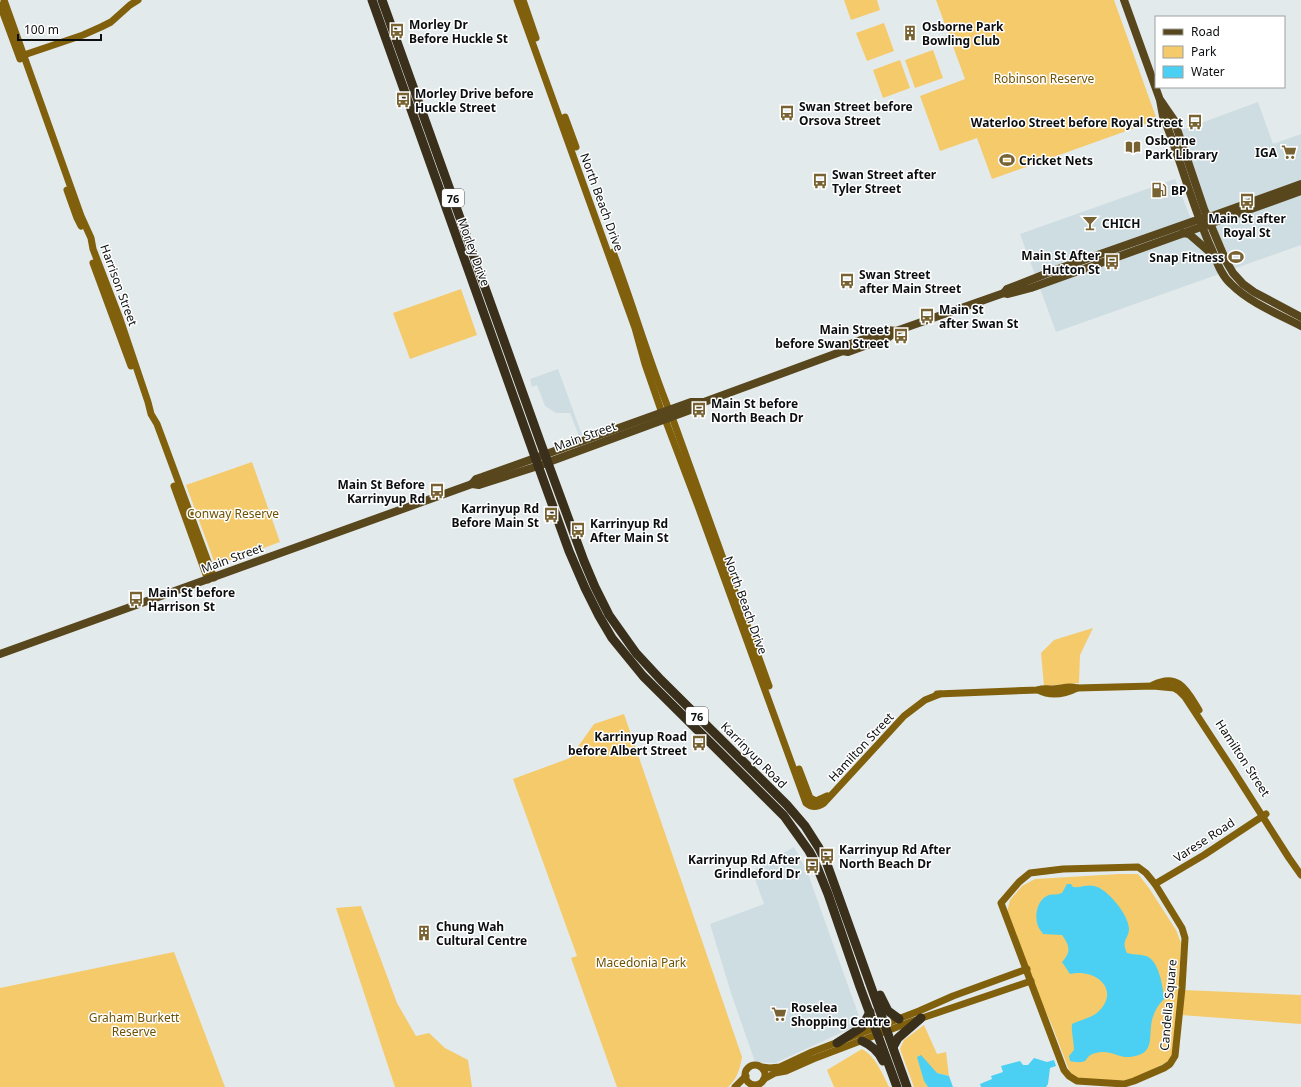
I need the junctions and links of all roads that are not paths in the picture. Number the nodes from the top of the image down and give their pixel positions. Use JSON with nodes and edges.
{"nodes":[{"id":1,"x":4,"y":0,"type":"edge"},
{"id":2,"x":372,"y":0,"type":"edge"},
{"id":3,"x":382,"y":0,"type":"edge"},
{"id":4,"x":517,"y":0,"type":"edge"},
{"id":5,"x":523,"y":0,"type":"edge"},
{"id":6,"x":1124,"y":0,"type":"edge"},
{"id":7,"x":137,"y":1,"type":"edge"},
{"id":8,"x":0,"y":5,"type":"edge"},
{"id":9,"x":22,"y":58,"type":"junction"},
{"id":10,"x":1155,"y":86,"type":"edge"},
{"id":11,"x":1156,"y":88,"type":"edge"},
{"id":12,"x":1301,"y":184,"type":"edge"},
{"id":13,"x":1301,"y":192,"type":"edge"},
{"id":14,"x":1205,"y":222,"type":"junction"},
{"id":15,"x":1183,"y":233,"type":"junction"},
{"id":16,"x":1116,"y":248,"type":"junction"},
{"id":17,"x":1214,"y":255,"type":"junction"},
{"id":18,"x":1119,"y":257,"type":"junction"},
{"id":19,"x":1089,"y":258,"type":"junction"},
{"id":20,"x":1092,"y":266,"type":"junction"},
{"id":21,"x":1004,"y":293,"type":"junction"},
{"id":22,"x":1301,"y":318,"type":"edge"},
{"id":23,"x":1301,"y":326,"type":"edge"},
{"id":24,"x":667,"y":415,"type":"junction"},
{"id":25,"x":546,"y":458,"type":"junction"},
{"id":26,"x":536,"y":462,"type":"junction"},
{"id":27,"x":211,"y":579,"type":"junction"},
{"id":28,"x":0,"y":654,"type":"edge"},
{"id":29,"x":806,"y":796,"type":"joint"},
{"id":30,"x":1264,"y":815,"type":"junction"},
{"id":31,"x":1286,"y":849,"type":"junction"},
{"id":32,"x":1301,"y":869,"type":"edge"},
{"id":33,"x":1301,"y":875,"type":"edge"},
{"id":34,"x":1155,"y":884,"type":"junction"},
{"id":35,"x":1027,"y":969,"type":"junction"},
{"id":36,"x":868,"y":976,"type":"junction"},
{"id":37,"x":1031,"y":981,"type":"junction"},
{"id":38,"x":986,"y":985,"type":"junction"},
{"id":39,"x":990,"y":995,"type":"junction"},
{"id":40,"x":953,"y":996,"type":"junction"},
{"id":41,"x":956,"y":1006,"type":"junction"},
{"id":42,"x":870,"y":1012,"type":"junction"},
{"id":43,"x":921,"y":1018,"type":"junction"},
{"id":44,"x":899,"y":1019,"type":"junction"},
{"id":45,"x":886,"y":1028,"type":"junction"},
{"id":46,"x":877,"y":1031,"type":"junction"},
{"id":47,"x":862,"y":1041,"type":"junction"},
{"id":48,"x":837,"y":1043,"type":"junction"},
{"id":49,"x":893,"y":1047,"type":"junction"},
{"id":50,"x":761,"y":1067,"type":"junction"},
{"id":51,"x":781,"y":1069,"type":"junction"},
{"id":52,"x":746,"y":1076,"type":"junction"},
{"id":53,"x":764,"y":1079,"type":"junction"},
{"id":54,"x":751,"y":1086,"type":"edge"},
{"id":55,"x":735,"y":1087,"type":"edge"},
{"id":56,"x":897,"y":1087,"type":"edge"},
{"id":57,"x":907,"y":1087,"type":"edge"}],
"edges":[{"from":1,"to":9,"type":"street","name":"Harrison Street"},
{"from":2,"to":26,"type":"highway","name":"Morley Drive","number":"76"},
{"from":3,"to":25,"type":"highway","name":"Morley Drive","number":"76"},
{"from":4,"to":24,"type":"street","name":"North Beach Drive"},
{"from":5,"to":24,"type":"street","name":"North Beach Drive"},
{"from":6,"to":10,"type":"main road"},
{"from":7,"to":9,"type":"street"},
{"from":8,"to":9,"type":"street","name":"Harrison Street"},
{"from":9,"to":27,"type":"street","name":"Harrison Street"},
{"from":11,"to":14,"type":"main road"},
{"from":12,"to":14,"type":"main road","name":"Main Street"},
{"from":13,"to":14,"type":"main road","name":"Main Street"},
{"from":14,"to":15,"type":"main road","name":"Main Street"},
{"from":14,"to":16,"type":"main road","name":"Main Street"},
{"from":14,"to":17,"type":"main road"},
{"from":14,"to":22,"type":"main road"},
{"from":15,"to":17,"type":"main road"},
{"from":15,"to":18,"type":"main road","name":"Main Street"},
{"from":16,"to":18,"type":"main road"},
{"from":16,"to":19,"type":"main road","name":"Main Street"},
{"from":17,"to":23,"type":"main road"},
{"from":18,"to":20,"type":"main road","name":"Main Street"},
{"from":19,"to":20,"type":"main road"},
{"from":19,"to":21,"type":"main road","name":"Main Street"},
{"from":20,"to":21,"type":"main road","name":"Main Street"},
{"from":21,"to":24,"type":"main road","name":"Main Street"},
{"from":24,"to":25,"type":"main road","name":"Main Street"},
{"from":24,"to":29,"type":"street","name":"North Beach Drive"},
{"from":25,"to":26,"type":"main road","name":"Main Street"},
{"from":25,"to":36,"type":"highway","name":"Karrinyup Road","number":"76"},
{"from":26,"to":27,"type":"main road","name":"Main Street"},
{"from":26,"to":42,"type":"highway","name":"Karrinyup Road","number":"76"},
{"from":27,"to":28,"type":"main road","name":"Main Street"},
{"from":29,"to":30,"type":"street","name":"Hamilton Street"},
{"from":30,"to":31,"type":"street","name":"Hamilton Street"},
{"from":30,"to":34,"type":"street","name":"Varese Road"},
{"from":31,"to":32,"type":"street","name":"Hamilton Street"},
{"from":31,"to":33,"type":"street","name":"Hamilton Street"},
{"from":34,"to":35,"type":"street","name":"Candella Square"},
{"from":34,"to":37,"type":"street","name":"Candella Square"},
{"from":35,"to":37,"type":"street","name":"Candella Square"},
{"from":35,"to":38,"type":"street"},
{"from":36,"to":44,"type":"highway"},
{"from":36,"to":45,"type":"highway","name":"Karrinyup Road","number":"76"},
{"from":37,"to":39,"type":"street"},
{"from":38,"to":39,"type":"street"},
{"from":38,"to":40,"type":"street"},
{"from":39,"to":41,"type":"street"},
{"from":40,"to":41,"type":"street"},
{"from":40,"to":44,"type":"street"},
{"from":41,"to":43,"type":"street"},
{"from":42,"to":46,"type":"highway","name":"Karrinyup Road","number":"76"},
{"from":42,"to":48,"type":"highway"},
{"from":43,"to":45,"type":"street"},
{"from":43,"to":49,"type":"highway"},
{"from":44,"to":45,"type":"street"},
{"from":45,"to":46,"type":"street"},
{"from":45,"to":49,"type":"highway","name":"Karrinyup Road","number":"76"},
{"from":46,"to":47,"type":"street"},
{"from":46,"to":48,"type":"street"},
{"from":46,"to":56,"type":"highway","name":"Karrinyup Road","number":"76"},
{"from":47,"to":51,"type":"street"},
{"from":47,"to":56,"type":"highway"},
{"from":48,"to":51,"type":"street"},
{"from":49,"to":57,"type":"highway","name":"Karrinyup Road","number":"76"},
{"from":50,"to":51,"type":"street"},
{"from":50,"to":52,"type":"street"},
{"from":50,"to":53,"type":"street"},
{"from":51,"to":53,"type":"street"},
{"from":52,"to":54,"type":"street"},
{"from":52,"to":55,"type":"street"},
{"from":53,"to":54,"type":"street"}]}
